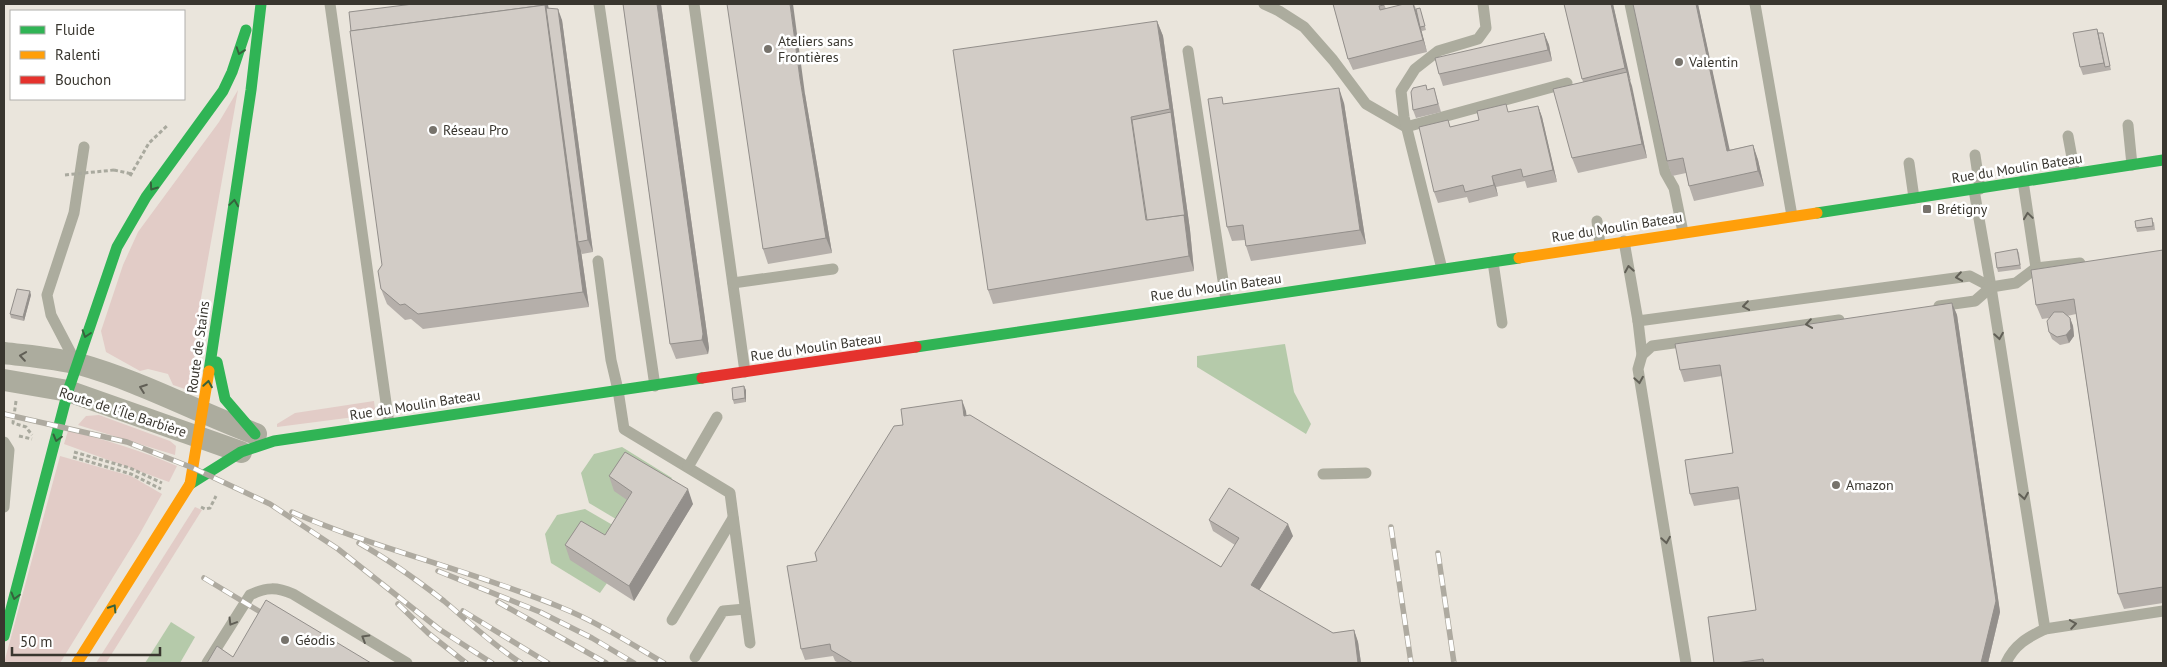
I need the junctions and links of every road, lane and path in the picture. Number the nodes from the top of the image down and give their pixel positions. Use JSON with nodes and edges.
{"nodes":[{"id":1,"x":252,"y":4,"type":"edge"},
{"id":2,"x":260,"y":4,"type":"edge"},
{"id":3,"x":330,"y":4,"type":"edge"},
{"id":4,"x":599,"y":4,"type":"edge"},
{"id":5,"x":694,"y":4,"type":"edge"},
{"id":6,"x":1264,"y":4,"type":"edge"},
{"id":7,"x":1483,"y":4,"type":"edge"},
{"id":8,"x":1630,"y":4,"type":"edge"},
{"id":9,"x":1755,"y":4,"type":"edge"},
{"id":10,"x":1188,"y":50,"type":"dead end"},
{"id":11,"x":1567,"y":83,"type":"dead end"},
{"id":12,"x":2128,"y":125,"type":"dead end"},
{"id":13,"x":1406,"y":127,"type":"junction"},
{"id":14,"x":2068,"y":136,"type":"dead end"},
{"id":15,"x":84,"y":147,"type":"dead end"},
{"id":16,"x":1975,"y":154,"type":"dead end"},
{"id":17,"x":2163,"y":160,"type":"edge"},
{"id":18,"x":1909,"y":163,"type":"dead end"},
{"id":19,"x":2132,"y":165,"type":"junction"},
{"id":20,"x":132,"y":174,"type":"dead end"},
{"id":21,"x":2075,"y":174,"type":"junction"},
{"id":22,"x":65,"y":175,"type":"dead end"},
{"id":23,"x":2023,"y":182,"type":"junction"},
{"id":24,"x":1977,"y":190,"type":"junction"},
{"id":25,"x":1914,"y":199,"type":"junction"},
{"id":26,"x":1792,"y":217,"type":"junction"},
{"id":27,"x":1596,"y":221,"type":"dead end"},
{"id":28,"x":1683,"y":232,"type":"junction"},
{"id":29,"x":1624,"y":241,"type":"junction"},
{"id":30,"x":1600,"y":245,"type":"junction"},
{"id":31,"x":2095,"y":261,"type":"edge"},
{"id":32,"x":598,"y":262,"type":"dead end"},
{"id":33,"x":1493,"y":262,"type":"junction"},
{"id":34,"x":2036,"y":268,"type":"junction"},
{"id":35,"x":833,"y":269,"type":"dead end"},
{"id":36,"x":1442,"y":269,"type":"junction"},
{"id":37,"x":733,"y":283,"type":"junction"},
{"id":38,"x":1991,"y":288,"type":"junction"},
{"id":39,"x":1226,"y":300,"type":"junction"},
{"id":40,"x":1926,"y":308,"type":"edge"},
{"id":41,"x":1848,"y":319,"type":"edge"},
{"id":42,"x":1638,"y":321,"type":"junction"},
{"id":43,"x":1502,"y":323,"type":"dead end"},
{"id":44,"x":213,"y":348,"type":"junction"},
{"id":45,"x":4,"y":353,"type":"edge"},
{"id":46,"x":1642,"y":355,"type":"junction"},
{"id":47,"x":77,"y":364,"type":"junction"},
{"id":48,"x":745,"y":372,"type":"junction"},
{"id":49,"x":4,"y":380,"type":"edge"},
{"id":50,"x":655,"y":386,"type":"junction"},
{"id":51,"x":618,"y":390,"type":"junction"},
{"id":52,"x":68,"y":391,"type":"junction"},
{"id":53,"x":203,"y":414,"type":"junction"},
{"id":54,"x":717,"y":417,"type":"dead end"},
{"id":55,"x":389,"y":424,"type":"junction"},
{"id":56,"x":199,"y":437,"type":"junction"},
{"id":57,"x":264,"y":437,"type":"junction"},
{"id":58,"x":4,"y":442,"type":"edge"},
{"id":59,"x":54,"y":450,"type":"junction"},
{"id":60,"x":241,"y":452,"type":"junction"},
{"id":61,"x":688,"y":467,"type":"junction"},
{"id":62,"x":1366,"y":473,"type":"dead end"},
{"id":63,"x":1323,"y":474,"type":"dead end"},
{"id":64,"x":220,"y":488,"type":"dead end"},
{"id":65,"x":185,"y":492,"type":"junction"},
{"id":66,"x":213,"y":493,"type":"dead end"},
{"id":67,"x":4,"y":507,"type":"edge"},
{"id":68,"x":733,"y":518,"type":"junction"},
{"id":69,"x":745,"y":609,"type":"junction"},
{"id":70,"x":2163,"y":611,"type":"edge"},
{"id":71,"x":672,"y":620,"type":"dead end"},
{"id":72,"x":2045,"y":629,"type":"junction"},
{"id":73,"x":4,"y":636,"type":"edge"},
{"id":74,"x":750,"y":644,"type":"dead end"},
{"id":75,"x":694,"y":657,"type":"dead end"},
{"id":76,"x":77,"y":663,"type":"edge"},
{"id":77,"x":207,"y":663,"type":"edge"},
{"id":78,"x":407,"y":663,"type":"edge"},
{"id":79,"x":1686,"y":663,"type":"edge"},
{"id":80,"x":2006,"y":663,"type":"edge"}],
"edges":[{"from":1,"to":47,"type":"street","one_way":true},
{"from":44,"to":2,"type":"street","name":"Route de Stains","one_way":true},
{"from":3,"to":55,"type":"lane"},
{"from":4,"to":50,"type":"lane"},
{"from":5,"to":37,"type":"lane"},
{"from":6,"to":13,"type":"lane"},
{"from":7,"to":13,"type":"lane"},
{"from":8,"to":28,"type":"lane"},
{"from":9,"to":26,"type":"lane"},
{"from":10,"to":39,"type":"lane"},
{"from":11,"to":13,"type":"lane"},
{"from":12,"to":19,"type":"lane"},
{"from":13,"to":36,"type":"lane"},
{"from":14,"to":21,"type":"lane"},
{"from":15,"to":47,"type":"lane"},
{"from":16,"to":24,"type":"lane"},
{"from":17,"to":19,"type":"street","name":"Rue du Moulin Bateau"},
{"from":18,"to":25,"type":"lane"},
{"from":19,"to":21,"type":"street","name":"Rue du Moulin Bateau"},
{"from":20,"to":22,"type":"path","bridge":true},
{"from":21,"to":23,"type":"street","name":"Rue du Moulin Bateau"},
{"from":23,"to":24,"type":"street","name":"Rue du Moulin Bateau"},
{"from":34,"to":23,"type":"lane","one_way":true},
{"from":24,"to":25,"type":"street","name":"Rue du Moulin Bateau"},
{"from":24,"to":38,"type":"lane"},
{"from":25,"to":26,"type":"street","name":"Rue du Moulin Bateau"},
{"from":26,"to":28,"type":"street","name":"Rue du Moulin Bateau"},
{"from":27,"to":30,"type":"lane"},
{"from":28,"to":29,"type":"street","name":"Rue du Moulin Bateau"},
{"from":29,"to":30,"type":"street","name":"Rue du Moulin Bateau"},
{"from":42,"to":29,"type":"lane","one_way":true},
{"from":30,"to":33,"type":"street","name":"Rue du Moulin Bateau"},
{"from":31,"to":34,"type":"lane"},
{"from":32,"to":51,"type":"lane"},
{"from":33,"to":36,"type":"street","name":"Rue du Moulin Bateau"},
{"from":33,"to":43,"type":"lane"},
{"from":34,"to":38,"type":"lane"},
{"from":35,"to":37,"type":"lane"},
{"from":36,"to":39,"type":"street","name":"Rue du Moulin Bateau"},
{"from":37,"to":48,"type":"lane"},
{"from":38,"to":40,"type":"lane"},
{"from":38,"to":42,"type":"lane","one_way":true},
{"from":38,"to":72,"type":"lane","one_way":true},
{"from":39,"to":48,"type":"street","name":"Rue du Moulin Bateau"},
{"from":41,"to":46,"type":"lane","one_way":true},
{"from":42,"to":46,"type":"lane"},
{"from":53,"to":44,"type":"street","name":"Route de Stains","one_way":true},
{"from":44,"to":57,"type":"street"},
{"from":47,"to":45,"type":"street","name":"Route de l'Île Barbière","one_way":true},
{"from":46,"to":79,"type":"lane","one_way":true},
{"from":47,"to":52,"type":"street"},
{"from":53,"to":47,"type":"street","name":"Route de l'Île Barbière","one_way":true},
{"from":48,"to":50,"type":"street","name":"Rue du Moulin Bateau"},
{"from":49,"to":52,"type":"street","name":"Route de l'Île Barbière"},
{"from":50,"to":51,"type":"street","name":"Rue du Moulin Bateau"},
{"from":51,"to":55,"type":"street","name":"Rue du Moulin Bateau"},
{"from":51,"to":61,"type":"lane"},
{"from":52,"to":56,"type":"street","name":"Route de l'Île Barbière"},
{"from":52,"to":59,"type":"street","one_way":true},
{"from":53,"to":56,"type":"street","name":"Route de Stains"},
{"from":53,"to":57,"type":"street","name":"Route de l'Île Barbière"},
{"from":54,"to":61,"type":"lane"},
{"from":55,"to":57,"type":"street","name":"Rue du Moulin Bateau"},
{"from":56,"to":60,"type":"street","name":"Route de l'Île Barbière"},
{"from":56,"to":65,"type":"street","name":"Route de Stains"},
{"from":57,"to":60,"type":"street","name":"Rue du Moulin Bateau"},
{"from":58,"to":67,"type":"lane"},
{"from":59,"to":65,"type":"path"},
{"from":59,"to":65,"type":"path"},
{"from":59,"to":73,"type":"street","one_way":true},
{"from":60,"to":65,"type":"street","name":"Rue du Moulin Bateau"},
{"from":61,"to":68,"type":"lane"},
{"from":62,"to":63,"type":"lane"},
{"from":64,"to":65,"type":"path"},
{"from":65,"to":66,"type":"path"},
{"from":76,"to":65,"type":"street","name":"Route de Stains","one_way":true},
{"from":68,"to":69,"type":"lane"},
{"from":68,"to":71,"type":"lane"},
{"from":69,"to":74,"type":"lane"},
{"from":69,"to":75,"type":"lane"},
{"from":72,"to":70,"type":"lane","one_way":true},
{"from":72,"to":80,"type":"lane"},
{"from":78,"to":77,"type":"lane","one_way":true}]}
